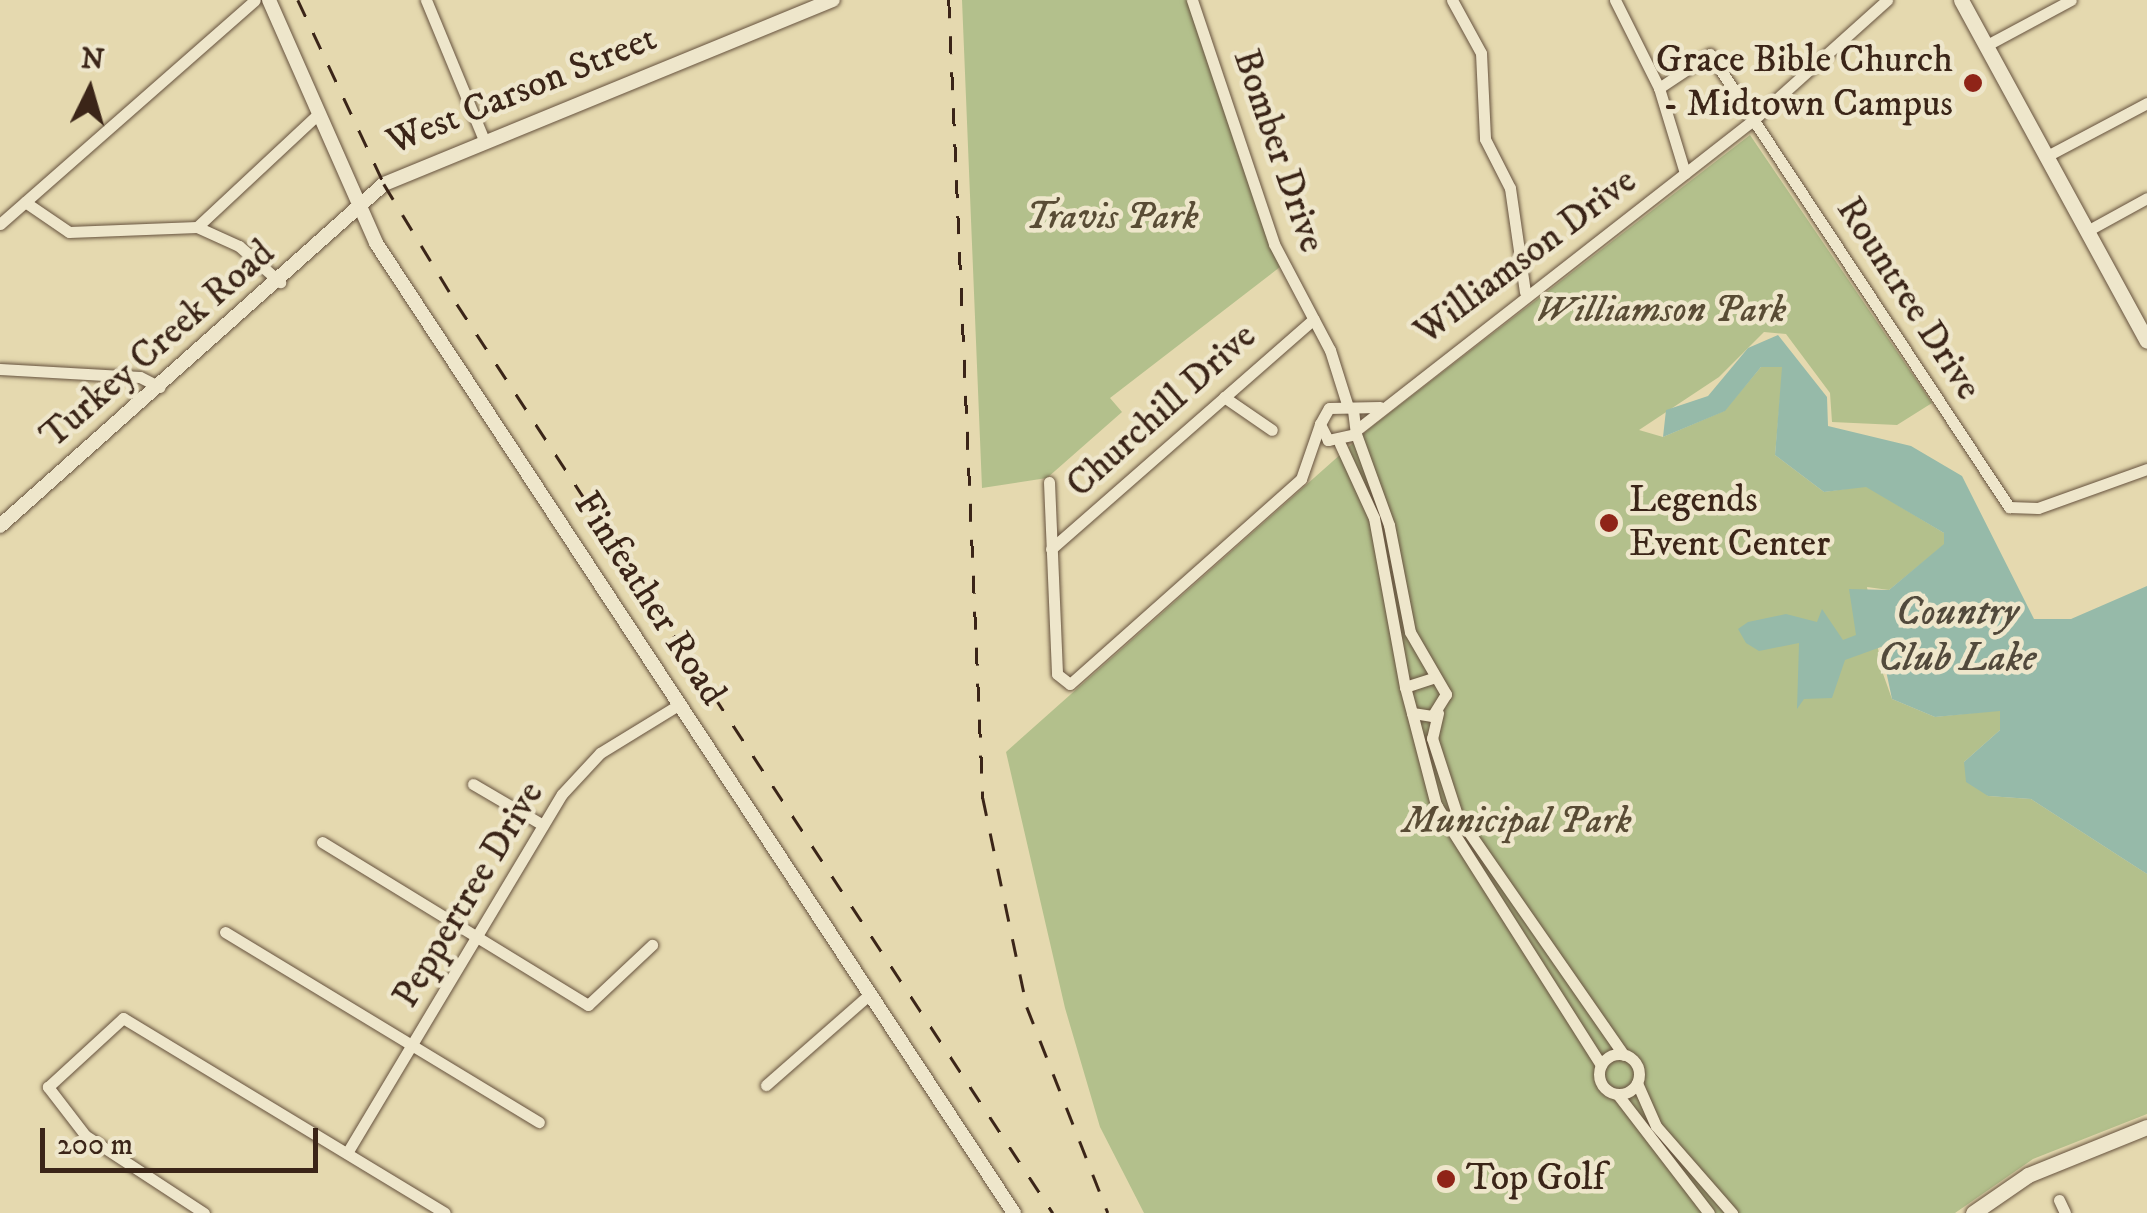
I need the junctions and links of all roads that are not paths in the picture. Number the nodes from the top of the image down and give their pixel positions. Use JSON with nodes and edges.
{"nodes":[{"id":1,"x":256,"y":0,"type":"edge"},
{"id":2,"x":270,"y":0,"type":"edge"},
{"id":3,"x":426,"y":0,"type":"edge"},
{"id":4,"x":832,"y":0,"type":"edge"},
{"id":5,"x":1192,"y":0,"type":"edge"},
{"id":6,"x":1452,"y":0,"type":"edge"},
{"id":7,"x":1616,"y":0,"type":"edge"},
{"id":8,"x":1887,"y":0,"type":"edge"},
{"id":9,"x":1961,"y":0,"type":"edge"},
{"id":10,"x":2071,"y":0,"type":"edge"},
{"id":11,"x":1987,"y":45,"type":"junction"},
{"id":12,"x":1659,"y":88,"type":"junction"},
{"id":13,"x":2147,"y":103,"type":"edge"},
{"id":14,"x":316,"y":116,"type":"junction"},
{"id":15,"x":1750,"y":123,"type":"junction"},
{"id":16,"x":484,"y":140,"type":"junction"},
{"id":17,"x":2047,"y":156,"type":"junction"},
{"id":18,"x":1686,"y":174,"type":"junction"},
{"id":19,"x":2147,"y":198,"type":"edge"},
{"id":20,"x":25,"y":202,"type":"junction"},
{"id":21,"x":359,"y":213,"type":"junction"},
{"id":22,"x":0,"y":224,"type":"edge"},
{"id":23,"x":197,"y":227,"type":"junction"},
{"id":24,"x":2086,"y":231,"type":"junction"},
{"id":25,"x":280,"y":282,"type":"junction"},
{"id":26,"x":1524,"y":292,"type":"junction"},
{"id":27,"x":1314,"y":320,"type":"junction"},
{"id":28,"x":2147,"y":341,"type":"edge"},
{"id":29,"x":0,"y":370,"type":"edge"},
{"id":30,"x":1338,"y":373,"type":"junction"},
{"id":31,"x":160,"y":387,"type":"junction"},
{"id":32,"x":1224,"y":396,"type":"junction"},
{"id":33,"x":1384,"y":406,"type":"junction"},
{"id":34,"x":1329,"y":408,"type":"junction"},
{"id":35,"x":1350,"y":408,"type":"junction"},
{"id":36,"x":1320,"y":424,"type":"junction"},
{"id":37,"x":1272,"y":430,"type":"dead end"},
{"id":38,"x":1358,"y":431,"type":"junction"},
{"id":39,"x":1337,"y":444,"type":"junction"},
{"id":40,"x":1312,"y":460,"type":"junction"},
{"id":41,"x":2147,"y":469,"type":"edge"},
{"id":42,"x":1049,"y":482,"type":"dead end"},
{"id":43,"x":0,"y":526,"type":"edge"},
{"id":44,"x":1051,"y":549,"type":"junction"},
{"id":45,"x":1435,"y":677,"type":"junction"},
{"id":46,"x":1405,"y":687,"type":"junction"},
{"id":47,"x":680,"y":704,"type":"junction"},
{"id":48,"x":1438,"y":712,"type":"junction"},
{"id":49,"x":1412,"y":713,"type":"junction"},
{"id":50,"x":473,"y":784,"type":"dead end"},
{"id":51,"x":542,"y":825,"type":"junction"},
{"id":52,"x":322,"y":842,"type":"dead end"},
{"id":53,"x":226,"y":932,"type":"dead end"},
{"id":54,"x":478,"y":936,"type":"junction"},
{"id":55,"x":652,"y":945,"type":"dead end"},
{"id":56,"x":870,"y":994,"type":"junction"},
{"id":57,"x":413,"y":1045,"type":"junction"},
{"id":58,"x":1624,"y":1055,"type":"junction"},
{"id":59,"x":1600,"y":1064,"type":"junction"},
{"id":60,"x":1637,"y":1084,"type":"junction"},
{"id":61,"x":766,"y":1085,"type":"dead end"},
{"id":62,"x":1618,"y":1095,"type":"junction"},
{"id":63,"x":539,"y":1122,"type":"dead end"},
{"id":64,"x":2147,"y":1126,"type":"edge"},
{"id":65,"x":347,"y":1153,"type":"junction"},
{"id":66,"x":422,"y":1199,"type":"junction"},
{"id":67,"x":2060,"y":1200,"type":"dead end"},
{"id":68,"x":204,"y":1213,"type":"edge"},
{"id":69,"x":414,"y":1213,"type":"edge"},
{"id":70,"x":445,"y":1213,"type":"edge"},
{"id":71,"x":1014,"y":1213,"type":"edge"},
{"id":72,"x":1709,"y":1213,"type":"edge"},
{"id":73,"x":1732,"y":1213,"type":"edge"},
{"id":74,"x":1973,"y":1213,"type":"edge"},
{"id":75,"x":2064,"y":1213,"type":"edge"}],
"edges":[{"from":1,"to":20,"type":"street"},
{"from":2,"to":14,"type":"street","name":"Finfeather Road"},
{"from":3,"to":16,"type":"street"},
{"from":4,"to":16,"type":"street","name":"West Carson Street"},
{"from":5,"to":27,"type":"street","name":"Bomber Drive"},
{"from":6,"to":26,"type":"street"},
{"from":7,"to":12,"type":"street"},
{"from":8,"to":15,"type":"street","name":"Williamson Drive"},
{"from":9,"to":11,"type":"main road"},
{"from":10,"to":11,"type":"street"},
{"from":11,"to":17,"type":"main road"},
{"from":12,"to":15,"type":"street","name":"Rountree Drive"},
{"from":12,"to":18,"type":"street"},
{"from":13,"to":17,"type":"street"},
{"from":14,"to":21,"type":"street","name":"Finfeather Road"},
{"from":14,"to":23,"type":"street"},
{"from":15,"to":18,"type":"street","name":"Williamson Drive"},
{"from":15,"to":41,"type":"street","name":"Rountree Drive"},
{"from":16,"to":21,"type":"street","name":"West Carson Street"},
{"from":17,"to":24,"type":"main road"},
{"from":18,"to":26,"type":"street","name":"Williamson Drive"},
{"from":19,"to":24,"type":"street"},
{"from":20,"to":22,"type":"street"},
{"from":20,"to":23,"type":"street"},
{"from":21,"to":25,"type":"street","name":"Turkey Creek Road"},
{"from":21,"to":47,"type":"street","name":"Finfeather Road"},
{"from":23,"to":25,"type":"street"},
{"from":24,"to":28,"type":"main road"},
{"from":25,"to":31,"type":"street","name":"Turkey Creek Road"},
{"from":26,"to":33,"type":"street","name":"Williamson Drive"},
{"from":27,"to":30,"type":"street","name":"Bomber Drive"},
{"from":27,"to":32,"type":"street","name":"Churchill Drive"},
{"from":29,"to":31,"type":"street"},
{"from":30,"to":34,"type":"street"},
{"from":30,"to":35,"type":"street","name":"Bomber Drive"},
{"from":31,"to":43,"type":"street","name":"Turkey Creek Road"},
{"from":32,"to":37,"type":"street"},
{"from":32,"to":44,"type":"street","name":"Churchill Drive"},
{"from":33,"to":35,"type":"street"},
{"from":33,"to":38,"type":"street","name":"Williamson Drive"},
{"from":34,"to":35,"type":"street"},
{"from":34,"to":36,"type":"street"},
{"from":35,"to":38,"type":"street","name":"Bomber Drive"},
{"from":36,"to":39,"type":"street"},
{"from":36,"to":40,"type":"street"},
{"from":38,"to":39,"type":"street","name":"Williamson Drive"},
{"from":38,"to":45,"type":"street","name":"Bomber Drive"},
{"from":39,"to":40,"type":"street"},
{"from":39,"to":46,"type":"street"},
{"from":40,"to":44,"type":"street"},
{"from":42,"to":44,"type":"street"},
{"from":45,"to":46,"type":"street"},
{"from":45,"to":48,"type":"street"},
{"from":46,"to":49,"type":"street"},
{"from":47,"to":51,"type":"street","name":"Peppertree Drive"},
{"from":47,"to":56,"type":"street","name":"Finfeather Road"},
{"from":48,"to":49,"type":"street"},
{"from":48,"to":58,"type":"street"},
{"from":49,"to":59,"type":"street"},
{"from":50,"to":51,"type":"street"},
{"from":51,"to":54,"type":"street","name":"Peppertree Drive"},
{"from":52,"to":54,"type":"street"},
{"from":53,"to":57,"type":"street"},
{"from":54,"to":55,"type":"street"},
{"from":54,"to":57,"type":"street","name":"Peppertree Drive"},
{"from":56,"to":61,"type":"street"},
{"from":56,"to":71,"type":"street","name":"Finfeather Road"},
{"from":57,"to":63,"type":"street"},
{"from":57,"to":65,"type":"street","name":"Peppertree Drive"},
{"from":58,"to":59,"type":"street"},
{"from":58,"to":60,"type":"street"},
{"from":59,"to":62,"type":"street"},
{"from":60,"to":62,"type":"street"},
{"from":60,"to":73,"type":"street"},
{"from":62,"to":72,"type":"street"},
{"from":64,"to":74,"type":"main road"},
{"from":65,"to":66,"type":"street"},
{"from":65,"to":68,"type":"street"},
{"from":66,"to":69,"type":"street"},
{"from":66,"to":70,"type":"street"},
{"from":67,"to":75,"type":"street"}]}
